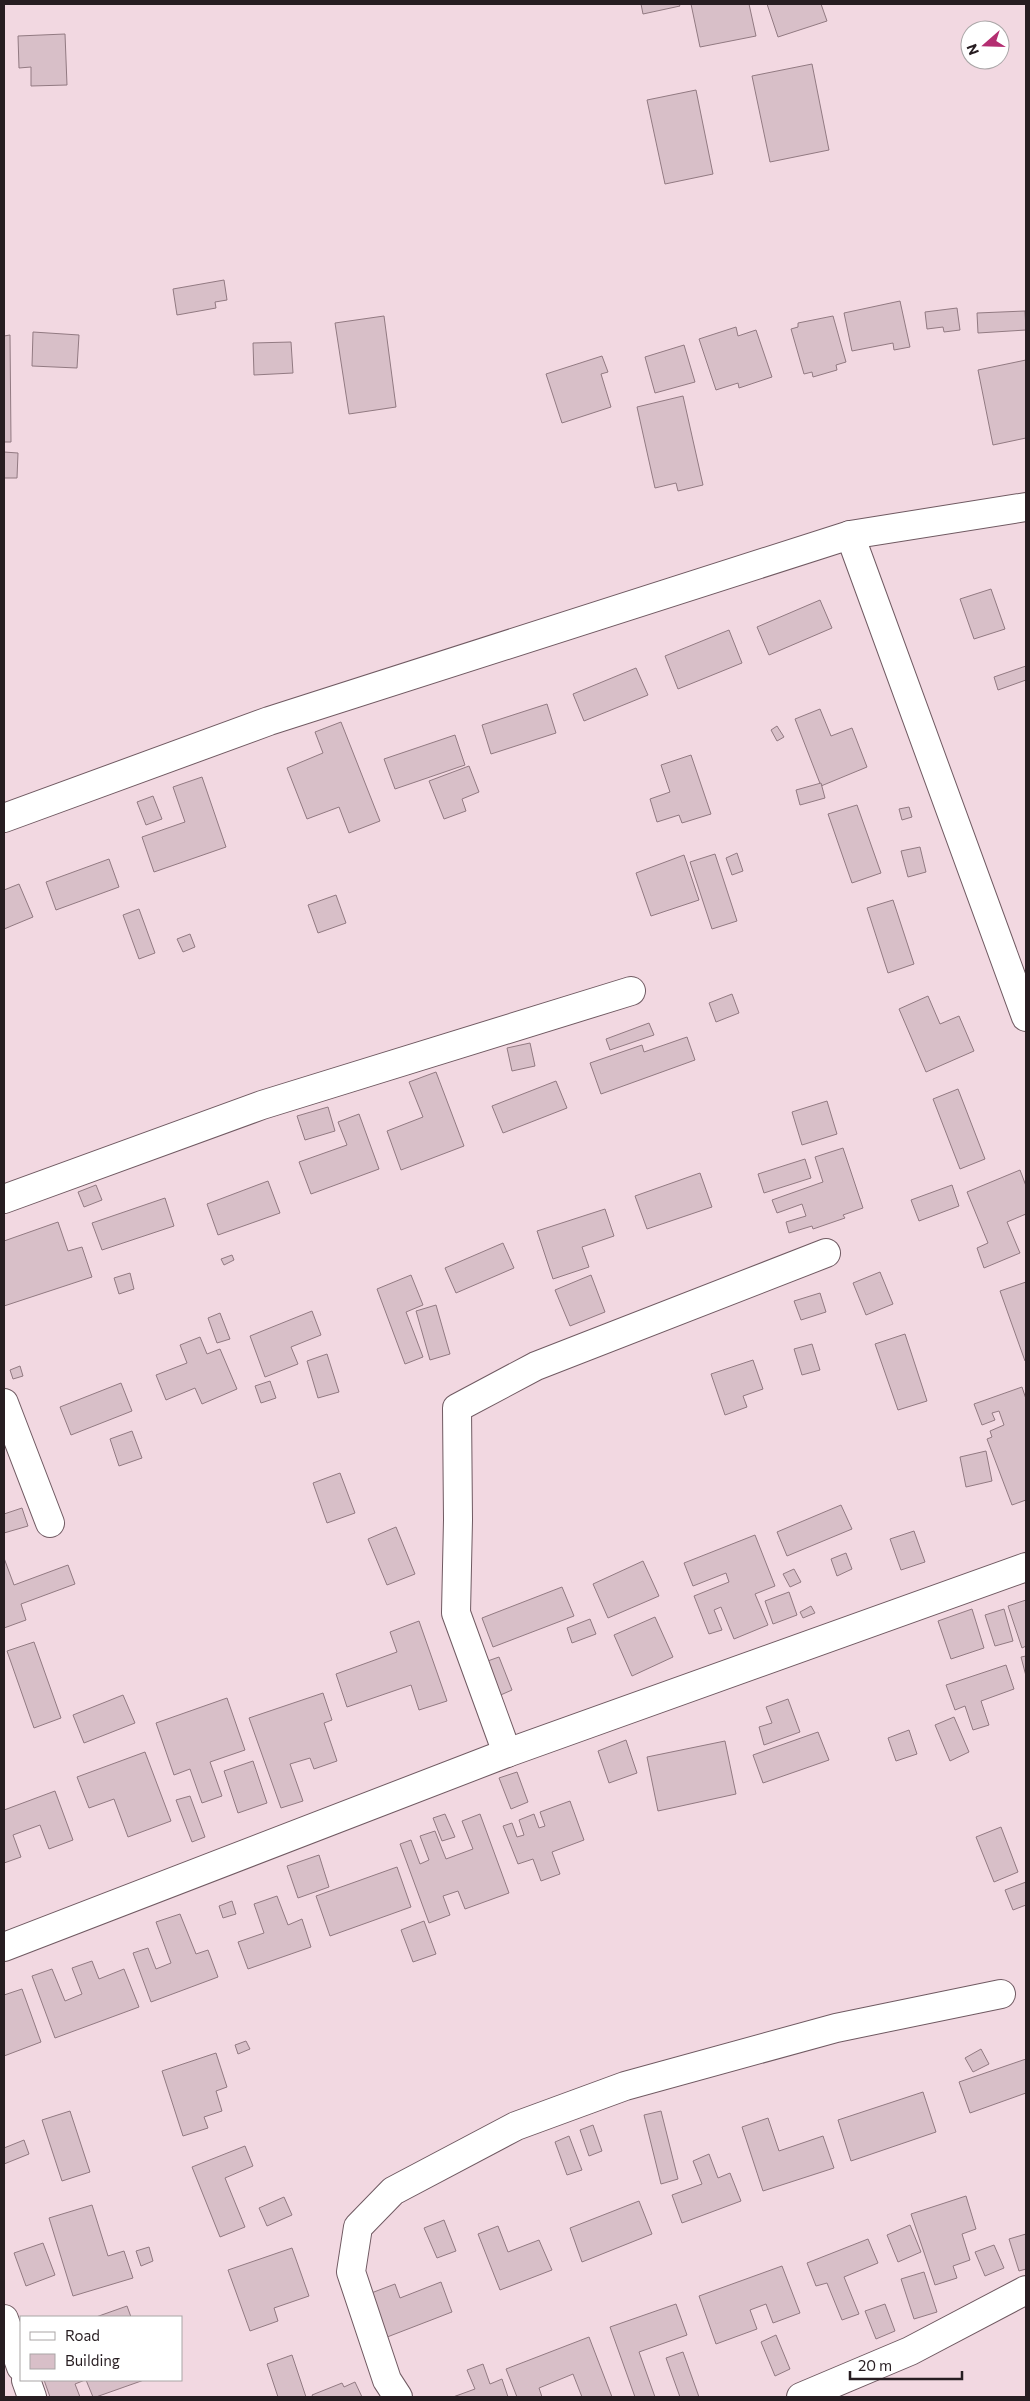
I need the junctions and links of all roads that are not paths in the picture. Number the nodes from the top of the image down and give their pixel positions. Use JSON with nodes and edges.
{"nodes":[{"id":1,"x":1026,"y":507,"type":"edge"},
{"id":2,"x":850,"y":535,"type":"junction"},
{"id":3,"x":4,"y":818,"type":"edge"},
{"id":4,"x":630,"y":991,"type":"dead end"},
{"id":5,"x":1026,"y":1017,"type":"edge"},
{"id":6,"x":4,"y":1199,"type":"edge"},
{"id":7,"x":826,"y":1253,"type":"dead end"},
{"id":8,"x":4,"y":1402,"type":"edge"},
{"id":9,"x":50,"y":1523,"type":"dead end"},
{"id":10,"x":1026,"y":1567,"type":"edge"},
{"id":11,"x":507,"y":1753,"type":"junction"},
{"id":12,"x":4,"y":1947,"type":"edge"},
{"id":13,"x":1001,"y":1994,"type":"dead end"},
{"id":14,"x":1026,"y":2290,"type":"edge"},
{"id":15,"x":4,"y":2319,"type":"edge"},
{"id":16,"x":20,"y":2364,"type":"edge"},
{"id":17,"x":26,"y":2381,"type":"edge"},
{"id":18,"x":32,"y":2397,"type":"edge"},
{"id":19,"x":398,"y":2397,"type":"edge"},
{"id":20,"x":801,"y":2397,"type":"edge"}],
"edges":[{"from":1,"to":2,"type":"street"},
{"from":2,"to":3,"type":"street"},
{"from":2,"to":5,"type":"street"},
{"from":4,"to":6,"type":"street"},
{"from":7,"to":11,"type":"street"},
{"from":8,"to":9,"type":"street"},
{"from":10,"to":11,"type":"street"},
{"from":11,"to":12,"type":"street"},
{"from":13,"to":19,"type":"street"},
{"from":14,"to":20,"type":"street"},
{"from":15,"to":16,"type":"street"},
{"from":17,"to":18,"type":"street"}]}
